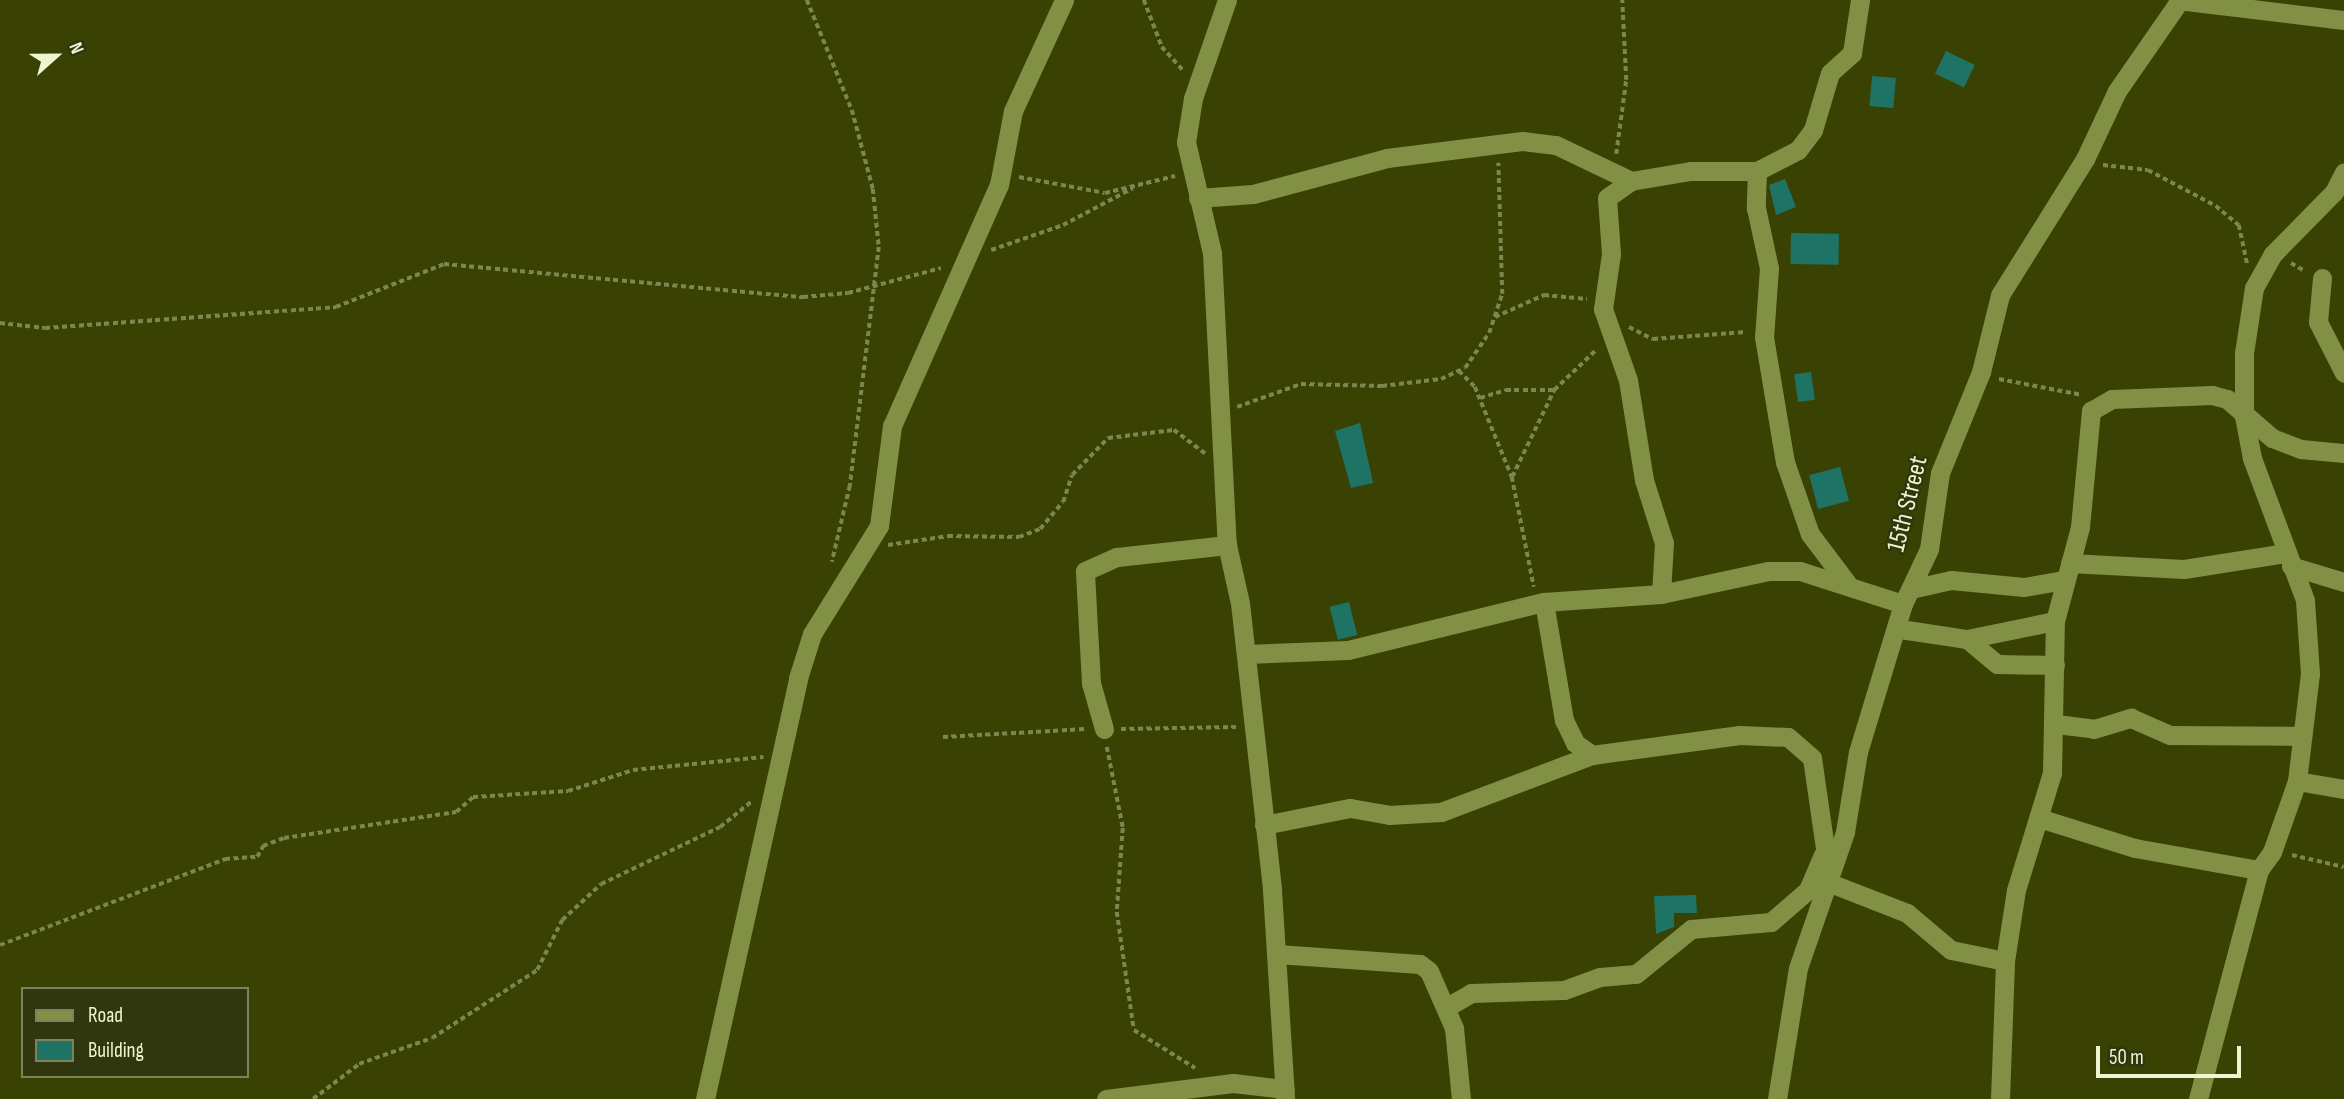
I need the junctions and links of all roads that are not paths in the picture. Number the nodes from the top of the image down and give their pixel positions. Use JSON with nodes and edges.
{"nodes":[{"id":1,"x":1064,"y":0,"type":"edge"},
{"id":2,"x":1227,"y":0,"type":"edge"},
{"id":3,"x":1860,"y":0,"type":"edge"},
{"id":4,"x":2179,"y":0,"type":"edge"},
{"id":5,"x":2343,"y":21,"type":"edge"},
{"id":6,"x":1757,"y":171,"type":"junction"},
{"id":7,"x":2344,"y":172,"type":"edge"},
{"id":8,"x":1624,"y":179,"type":"junction"},
{"id":9,"x":1198,"y":198,"type":"junction"},
{"id":10,"x":2322,"y":278,"type":"dead end"},
{"id":11,"x":2344,"y":373,"type":"edge"},
{"id":12,"x":2244,"y":416,"type":"junction"},
{"id":13,"x":2344,"y":453,"type":"edge"},
{"id":14,"x":1227,"y":545,"type":"junction"},
{"id":15,"x":2288,"y":560,"type":"junction"},
{"id":16,"x":2067,"y":571,"type":"junction"},
{"id":17,"x":2344,"y":582,"type":"edge"},
{"id":18,"x":1847,"y":583,"type":"junction"},
{"id":19,"x":1661,"y":594,"type":"junction"},
{"id":20,"x":1907,"y":596,"type":"junction"},
{"id":21,"x":1540,"y":603,"type":"junction"},
{"id":22,"x":2055,"y":621,"type":"junction"},
{"id":23,"x":1900,"y":629,"type":"junction"},
{"id":24,"x":1967,"y":639,"type":"junction"},
{"id":25,"x":1246,"y":654,"type":"junction"},
{"id":26,"x":2055,"y":665,"type":"junction"},
{"id":27,"x":2056,"y":724,"type":"junction"},
{"id":28,"x":1104,"y":730,"type":"road end"},
{"id":29,"x":2301,"y":736,"type":"junction"},
{"id":30,"x":1592,"y":755,"type":"junction"},
{"id":31,"x":2297,"y":781,"type":"junction"},
{"id":32,"x":2344,"y":789,"type":"edge"},
{"id":33,"x":2039,"y":818,"type":"junction"},
{"id":34,"x":1264,"y":825,"type":"junction"},
{"id":35,"x":1824,"y":856,"type":"junction"},
{"id":36,"x":2259,"y":870,"type":"junction"},
{"id":37,"x":1830,"y":883,"type":"junction"},
{"id":38,"x":1277,"y":954,"type":"junction"},
{"id":39,"x":2005,"y":961,"type":"junction"},
{"id":40,"x":1447,"y":1007,"type":"junction"},
{"id":41,"x":1285,"y":1094,"type":"edge"},
{"id":42,"x":705,"y":1099,"type":"edge"},
{"id":43,"x":1106,"y":1099,"type":"edge"},
{"id":44,"x":1461,"y":1099,"type":"edge"},
{"id":45,"x":1777,"y":1099,"type":"edge"},
{"id":46,"x":2000,"y":1099,"type":"edge"},
{"id":47,"x":2198,"y":1099,"type":"edge"}],
"edges":[{"from":1,"to":42,"type":"street"},
{"from":2,"to":9,"type":"street"},
{"from":3,"to":6,"type":"street"},
{"from":4,"to":5,"type":"street"},
{"from":4,"to":20,"type":"street","name":"15th Street"},
{"from":6,"to":8,"type":"street"},
{"from":6,"to":18,"type":"street"},
{"from":7,"to":12,"type":"street"},
{"from":8,"to":9,"type":"street"},
{"from":8,"to":19,"type":"street"},
{"from":9,"to":14,"type":"street"},
{"from":10,"to":11,"type":"street"},
{"from":12,"to":13,"type":"street"},
{"from":12,"to":15,"type":"street"},
{"from":12,"to":16,"type":"street"},
{"from":14,"to":25,"type":"street"},
{"from":14,"to":28,"type":"street"},
{"from":15,"to":16,"type":"street"},
{"from":15,"to":17,"type":"street"},
{"from":15,"to":29,"type":"street"},
{"from":16,"to":20,"type":"street"},
{"from":16,"to":22,"type":"street"},
{"from":18,"to":19,"type":"street"},
{"from":18,"to":20,"type":"street"},
{"from":19,"to":21,"type":"street"},
{"from":20,"to":23,"type":"street","name":"15th Street"},
{"from":21,"to":25,"type":"street"},
{"from":21,"to":30,"type":"street"},
{"from":22,"to":24,"type":"street"},
{"from":22,"to":26,"type":"street"},
{"from":23,"to":24,"type":"street"},
{"from":23,"to":37,"type":"street","name":"15th Street"},
{"from":24,"to":26,"type":"street"},
{"from":25,"to":34,"type":"street"},
{"from":26,"to":27,"type":"street"},
{"from":27,"to":29,"type":"street"},
{"from":27,"to":33,"type":"street"},
{"from":29,"to":31,"type":"street"},
{"from":30,"to":34,"type":"street"},
{"from":30,"to":35,"type":"street"},
{"from":31,"to":32,"type":"street"},
{"from":31,"to":36,"type":"street"},
{"from":33,"to":36,"type":"street"},
{"from":33,"to":39,"type":"street"},
{"from":34,"to":38,"type":"street"},
{"from":35,"to":37,"type":"street"},
{"from":35,"to":40,"type":"street"},
{"from":36,"to":47,"type":"street"},
{"from":37,"to":39,"type":"street"},
{"from":37,"to":45,"type":"street","name":"15th Street"},
{"from":38,"to":40,"type":"street"},
{"from":38,"to":41,"type":"street"},
{"from":39,"to":46,"type":"street"},
{"from":40,"to":44,"type":"street"},
{"from":41,"to":43,"type":"street"}]}
